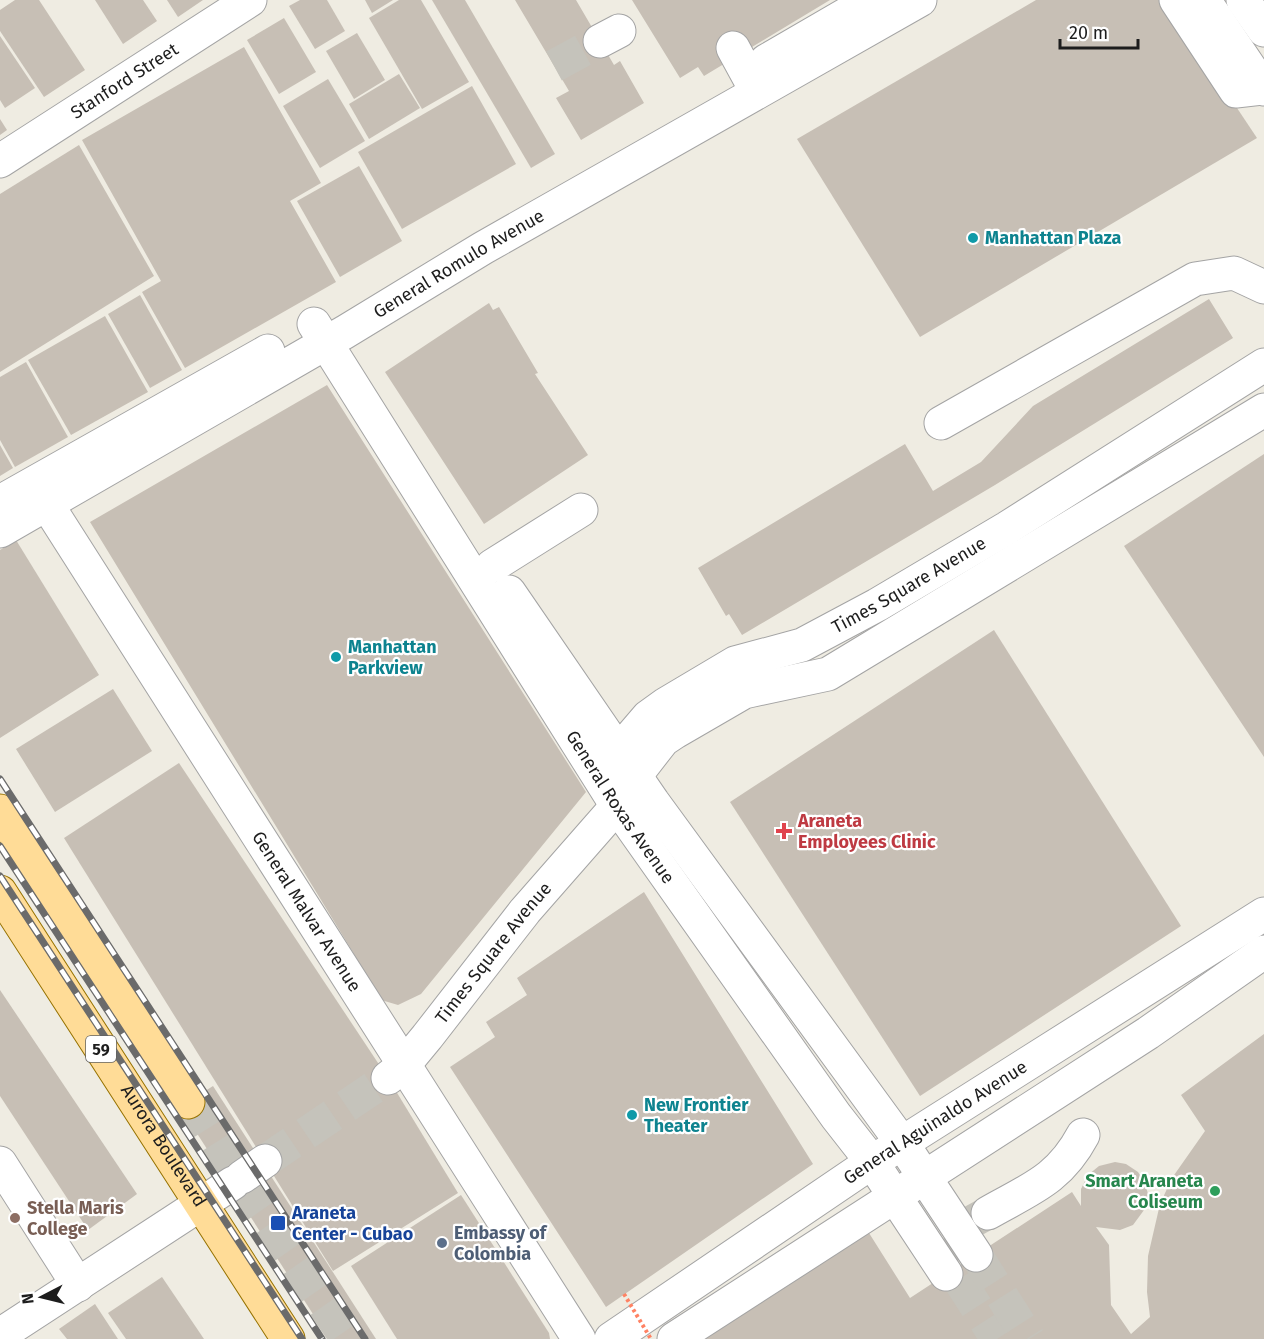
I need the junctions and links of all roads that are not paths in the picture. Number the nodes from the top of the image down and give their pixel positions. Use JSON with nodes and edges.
{"nodes":[{"id":1,"x":250,"y":0,"type":"edge"},
{"id":2,"x":871,"y":0,"type":"edge"},
{"id":3,"x":920,"y":0,"type":"edge"},
{"id":4,"x":1176,"y":0,"type":"edge"},
{"id":5,"x":1204,"y":0,"type":"edge"},
{"id":6,"x":1243,"y":0,"type":"edge"},
{"id":7,"x":1264,"y":30,"type":"edge"},
{"id":8,"x":745,"y":71,"type":"junction"},
{"id":9,"x":1264,"y":88,"type":"edge"},
{"id":10,"x":0,"y":161,"type":"edge"},
{"id":11,"x":1264,"y":287,"type":"edge"},
{"id":12,"x":330,"y":328,"type":"junction"},
{"id":13,"x":1264,"y":365,"type":"edge"},
{"id":14,"x":1264,"y":410,"type":"edge"},
{"id":15,"x":941,"y":423,"type":"dead end"},
{"id":16,"x":40,"y":495,"type":"junction"},
{"id":17,"x":0,"y":502,"type":"edge"},
{"id":18,"x":581,"y":510,"type":"dead end"},
{"id":19,"x":0,"y":531,"type":"edge"},
{"id":20,"x":492,"y":566,"type":"junction"},
{"id":21,"x":615,"y":789,"type":"junction"},
{"id":22,"x":0,"y":811,"type":"edge"},
{"id":23,"x":0,"y":892,"type":"edge"},
{"id":24,"x":1264,"y":914,"type":"edge"},
{"id":25,"x":1264,"y":952,"type":"edge"},
{"id":26,"x":395,"y":1072,"type":"junction"},
{"id":27,"x":188,"y":1102,"type":"tunnel mouth"},
{"id":28,"x":1083,"y":1135,"type":"dead end"},
{"id":29,"x":902,"y":1143,"type":"junction"},
{"id":30,"x":872,"y":1162,"type":"junction"},
{"id":31,"x":0,"y":1163,"type":"edge"},
{"id":32,"x":247,"y":1174,"type":"tunnel mouth"},
{"id":33,"x":925,"y":1176,"type":"junction"},
{"id":34,"x":894,"y":1196,"type":"junction"},
{"id":35,"x":201,"y":1206,"type":"junction"},
{"id":36,"x":988,"y":1213,"type":"tunnel mouth"},
{"id":37,"x":976,"y":1255,"type":"tunnel mouth"},
{"id":38,"x":946,"y":1274,"type":"tunnel mouth"},
{"id":39,"x":78,"y":1285,"type":"junction"},
{"id":40,"x":0,"y":1335,"type":"edge"},
{"id":41,"x":288,"y":1339,"type":"edge"},
{"id":42,"x":579,"y":1339,"type":"edge"},
{"id":43,"x":612,"y":1339,"type":"edge"},
{"id":44,"x":674,"y":1339,"type":"edge"}],
"edges":[{"from":1,"to":10,"type":"street","name":"Stanford Street"},
{"from":2,"to":8,"type":"street","name":"General Romulo Avenue"},
{"from":3,"to":8,"type":"street","name":"General Romulo Avenue"},
{"from":4,"to":9,"type":"street"},
{"from":5,"to":9,"type":"street"},
{"from":6,"to":7,"type":"street"},
{"from":8,"to":12,"type":"street","name":"General Romulo Avenue"},
{"from":11,"to":15,"type":"street"},
{"from":12,"to":16,"type":"street","name":"General Romulo Avenue"},
{"from":12,"to":20,"type":"street","name":"General Roxas Avenue"},
{"from":12,"to":21,"type":"street","name":"General Roxas Avenue"},
{"from":13,"to":21,"type":"street","name":"Times Square Avenue"},
{"from":14,"to":21,"type":"street","name":"Times Square Avenue"},
{"from":16,"to":17,"type":"street","name":"General Romulo Avenue"},
{"from":16,"to":19,"type":"street","name":"General Romulo Avenue"},
{"from":16,"to":26,"type":"street","name":"General Malvar Avenue"},
{"from":18,"to":20,"type":"street"},
{"from":20,"to":21,"type":"street","name":"General Roxas Avenue"},
{"from":21,"to":26,"type":"street","name":"Times Square Avenue"},
{"from":21,"to":29,"type":"street","name":"General Roxas Avenue"},
{"from":21,"to":30,"type":"street","name":"General Roxas Avenue"},
{"from":22,"to":27,"type":"main road","number":"59"},
{"from":23,"to":35,"type":"main road","name":"Aurora Boulevard","number":"59"},
{"from":24,"to":29,"type":"street","name":"General Aguinaldo Avenue"},
{"from":25,"to":33,"type":"street"},
{"from":26,"to":42,"type":"street","name":"General Malvar Avenue"},
{"from":28,"to":36,"type":"street"},
{"from":29,"to":30,"type":"street","name":"General Aguinaldo Avenue"},
{"from":29,"to":33,"type":"street","name":"General Roxas Avenue"},
{"from":30,"to":34,"type":"street","name":"General Roxas Avenue"},
{"from":30,"to":43,"type":"street","name":"General Aguinaldo Avenue"},
{"from":31,"to":39,"type":"street"},
{"from":32,"to":35,"type":"street"},
{"from":33,"to":34,"type":"street"},
{"from":33,"to":37,"type":"street","name":"General Roxas Avenue"},
{"from":34,"to":38,"type":"street","name":"General Roxas Avenue"},
{"from":34,"to":44,"type":"street"},
{"from":35,"to":39,"type":"street"},
{"from":35,"to":41,"type":"main road","name":"Aurora Boulevard","number":"59"},
{"from":39,"to":40,"type":"street"}]}
